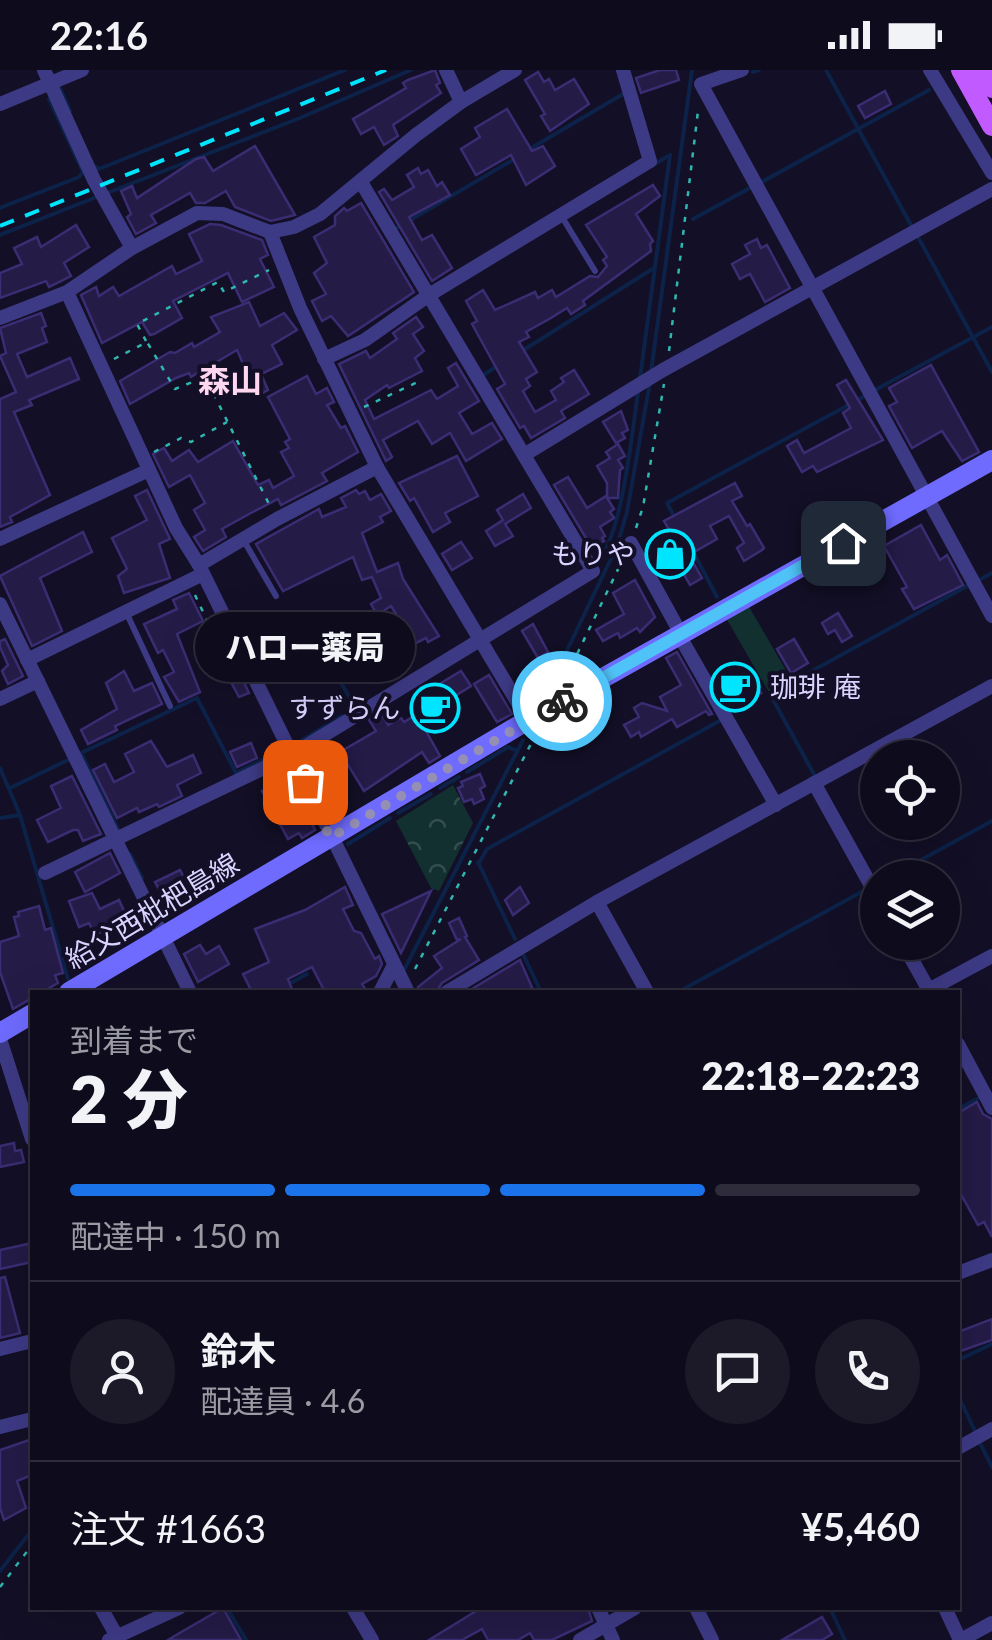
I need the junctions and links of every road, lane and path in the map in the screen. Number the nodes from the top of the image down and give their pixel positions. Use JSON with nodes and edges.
{"nodes":[{"id":1,"x":82,"y":70,"type":"edge"},
{"id":2,"x":446,"y":70,"type":"edge"},
{"id":3,"x":515,"y":70,"type":"edge"},
{"id":4,"x":624,"y":70,"type":"edge"},
{"id":5,"x":742,"y":70,"type":"edge"},
{"id":6,"x":930,"y":70,"type":"edge"},
{"id":7,"x":969,"y":72,"type":"edge"},
{"id":8,"x":46,"y":76,"type":"edge"},
{"id":9,"x":992,"y":88,"type":"edge"},
{"id":10,"x":461,"y":102,"type":"junction"},
{"id":11,"x":0,"y":104,"type":"edge"},
{"id":12,"x":992,"y":126,"type":"edge"},
{"id":13,"x":992,"y":173,"type":"edge"},
{"id":14,"x":361,"y":182,"type":"junction"},
{"id":15,"x":992,"y":189,"type":"edge"},
{"id":16,"x":560,"y":215,"type":"junction"},
{"id":17,"x":270,"y":232,"type":"junction"},
{"id":18,"x":132,"y":248,"type":"junction"},
{"id":19,"x":282,"y":263,"type":"junction"},
{"id":20,"x":595,"y":271,"type":"dead end"},
{"id":21,"x":813,"y":288,"type":"junction"},
{"id":22,"x":67,"y":292,"type":"junction"},
{"id":23,"x":428,"y":295,"type":"junction"},
{"id":24,"x":0,"y":318,"type":"edge"},
{"id":25,"x":147,"y":342,"type":"junction"},
{"id":26,"x":324,"y":359,"type":"junction"},
{"id":27,"x":101,"y":366,"type":"junction"},
{"id":28,"x":422,"y":380,"type":"dead end"},
{"id":29,"x":350,"y":414,"type":"junction"},
{"id":30,"x":228,"y":422,"type":"junction"},
{"id":31,"x":524,"y":454,"type":"junction"},
{"id":32,"x":992,"y":460,"type":"edge"},
{"id":33,"x":146,"y":464,"type":"junction"},
{"id":34,"x":377,"y":466,"type":"junction"},
{"id":35,"x":927,"y":496,"type":"junction"},
{"id":36,"x":276,"y":519,"type":"junction"},
{"id":37,"x":0,"y":539,"type":"edge"},
{"id":38,"x":242,"y":539,"type":"junction"},
{"id":39,"x":631,"y":543,"type":"dead end"},
{"id":40,"x":201,"y":570,"type":"junction"},
{"id":41,"x":188,"y":581,"type":"junction"},
{"id":42,"x":276,"y":596,"type":"dead end"},
{"id":43,"x":0,"y":604,"type":"edge"},
{"id":44,"x":126,"y":612,"type":"junction"},
{"id":45,"x":992,"y":616,"type":"edge"},
{"id":46,"x":680,"y":634,"type":"junction"},
{"id":47,"x":482,"y":639,"type":"junction"},
{"id":48,"x":222,"y":652,"type":"dead end"},
{"id":49,"x":27,"y":660,"type":"junction"},
{"id":50,"x":38,"y":682,"type":"junction"},
{"id":51,"x":992,"y":686,"type":"edge"},
{"id":52,"x":0,"y":700,"type":"edge"},
{"id":53,"x":170,"y":706,"type":"dead end"},
{"id":54,"x":549,"y":708,"type":"junction"},
{"id":55,"x":528,"y":720,"type":"junction"},
{"id":56,"x":293,"y":754,"type":"junction"},
{"id":57,"x":814,"y":783,"type":"junction"},
{"id":58,"x":776,"y":804,"type":"junction"},
{"id":59,"x":330,"y":838,"type":"junction"},
{"id":60,"x":114,"y":840,"type":"junction"},
{"id":61,"x":860,"y":866,"type":"edge"},
{"id":62,"x":45,"y":873,"type":"dead end"},
{"id":63,"x":597,"y":902,"type":"junction"},
{"id":64,"x":162,"y":938,"type":"junction"},
{"id":65,"x":992,"y":956,"type":"edge"},
{"id":66,"x":911,"y":960,"type":"edge"},
{"id":67,"x":395,"y":967,"type":"junction"},
{"id":68,"x":406,"y":989,"type":"edge"},
{"id":69,"x":72,"y":990,"type":"edge"},
{"id":70,"x":189,"y":990,"type":"edge"},
{"id":71,"x":381,"y":990,"type":"edge"},
{"id":72,"x":450,"y":990,"type":"edge"},
{"id":73,"x":647,"y":990,"type":"edge"},
{"id":74,"x":927,"y":990,"type":"edge"},
{"id":75,"x":932,"y":990,"type":"edge"},
{"id":76,"x":30,"y":1015,"type":"edge"},
{"id":77,"x":0,"y":1036,"type":"edge"},
{"id":78,"x":960,"y":1048,"type":"edge"},
{"id":79,"x":992,"y":1108,"type":"edge"},
{"id":80,"x":30,"y":1133,"type":"edge"},
{"id":81,"x":992,"y":1260,"type":"edge"},
{"id":82,"x":960,"y":1272,"type":"edge"},
{"id":83,"x":30,"y":1342,"type":"edge"},
{"id":84,"x":0,"y":1349,"type":"edge"},
{"id":85,"x":30,"y":1420,"type":"edge"},
{"id":86,"x":0,"y":1427,"type":"edge"},
{"id":87,"x":992,"y":1428,"type":"edge"},
{"id":88,"x":960,"y":1447,"type":"edge"},
{"id":89,"x":30,"y":1548,"type":"edge"},
{"id":90,"x":0,"y":1587,"type":"edge"},
{"id":91,"x":102,"y":1610,"type":"edge"},
{"id":92,"x":175,"y":1610,"type":"edge"},
{"id":93,"x":354,"y":1610,"type":"edge"},
{"id":94,"x":599,"y":1610,"type":"edge"},
{"id":95,"x":632,"y":1610,"type":"edge"},
{"id":96,"x":697,"y":1610,"type":"edge"},
{"id":97,"x":946,"y":1610,"type":"edge"},
{"id":98,"x":992,"y":1622,"type":"edge"},
{"id":99,"x":606,"y":1625,"type":"junction"},
{"id":100,"x":115,"y":1639,"type":"edge"},
{"id":101,"x":372,"y":1640,"type":"edge"},
{"id":102,"x":580,"y":1640,"type":"edge"},
{"id":103,"x":614,"y":1640,"type":"edge"},
{"id":104,"x":712,"y":1640,"type":"edge"},
{"id":105,"x":961,"y":1640,"type":"edge"}],
"edges":[{"from":1,"to":8,"type":"street"},
{"from":2,"to":10,"type":"street"},
{"from":3,"to":10,"type":"street"},
{"from":4,"to":16,"type":"street"},
{"from":5,"to":21,"type":"street"},
{"from":6,"to":13,"type":"street"},
{"from":7,"to":9,"type":"main road"},
{"from":7,"to":12,"type":"main road"},
{"from":8,"to":11,"type":"street"},
{"from":8,"to":18,"type":"street"},
{"from":10,"to":14,"type":"street"},
{"from":14,"to":17,"type":"street"},
{"from":14,"to":23,"type":"street"},
{"from":15,"to":21,"type":"street"},
{"from":16,"to":20,"type":"lane"},
{"from":16,"to":23,"type":"street"},
{"from":17,"to":18,"type":"street"},
{"from":17,"to":19,"type":"street"},
{"from":18,"to":22,"type":"street"},
{"from":19,"to":25,"type":"path"},
{"from":19,"to":26,"type":"street"},
{"from":21,"to":31,"type":"street"},
{"from":21,"to":35,"type":"street"},
{"from":22,"to":24,"type":"street"},
{"from":22,"to":27,"type":"street"},
{"from":23,"to":26,"type":"street"},
{"from":23,"to":31,"type":"street"},
{"from":25,"to":27,"type":"path"},
{"from":25,"to":30,"type":"path"},
{"from":26,"to":29,"type":"street"},
{"from":27,"to":33,"type":"street"},
{"from":28,"to":29,"type":"path"},
{"from":29,"to":34,"type":"street"},
{"from":30,"to":33,"type":"path"},
{"from":30,"to":36,"type":"path"},
{"from":31,"to":47,"type":"street"},
{"from":32,"to":35,"type":"main road","name":"給父西枇杷島線"},
{"from":33,"to":37,"type":"street"},
{"from":33,"to":40,"type":"street"},
{"from":34,"to":36,"type":"street"},
{"from":34,"to":47,"type":"street"},
{"from":35,"to":45,"type":"street"},
{"from":35,"to":46,"type":"main road","name":"給父西枇杷島線"},
{"from":36,"to":38,"type":"street"},
{"from":38,"to":40,"type":"street"},
{"from":38,"to":42,"type":"lane"},
{"from":39,"to":46,"type":"street"},
{"from":40,"to":41,"type":"street"},
{"from":40,"to":56,"type":"street"},
{"from":41,"to":44,"type":"street"},
{"from":41,"to":48,"type":"path"},
{"from":43,"to":49,"type":"street"},
{"from":44,"to":49,"type":"street"},
{"from":44,"to":53,"type":"lane"},
{"from":46,"to":54,"type":"main road","name":"給父西枇杷島線"},
{"from":46,"to":58,"type":"street"},
{"from":47,"to":55,"type":"street"},
{"from":47,"to":56,"type":"street"},
{"from":49,"to":50,"type":"street"},
{"from":50,"to":52,"type":"street"},
{"from":50,"to":60,"type":"street"},
{"from":51,"to":57,"type":"street"},
{"from":54,"to":55,"type":"main road","name":"給父西枇杷島線"},
{"from":54,"to":68,"type":"path"},
{"from":55,"to":59,"type":"main road","name":"給父西枇杷島線"},
{"from":56,"to":59,"type":"street"},
{"from":56,"to":60,"type":"street"},
{"from":57,"to":58,"type":"street"},
{"from":57,"to":61,"type":"street"},
{"from":58,"to":63,"type":"street"},
{"from":59,"to":64,"type":"main road","name":"給父西枇杷島線"},
{"from":59,"to":67,"type":"street"},
{"from":60,"to":62,"type":"street"},
{"from":60,"to":64,"type":"street"},
{"from":63,"to":72,"type":"street"},
{"from":63,"to":73,"type":"street"},
{"from":64,"to":69,"type":"main road","name":"給父西枇杷島線"},
{"from":64,"to":70,"type":"street"},
{"from":65,"to":75,"type":"street"},
{"from":66,"to":74,"type":"street"},
{"from":67,"to":68,"type":"street"},
{"from":67,"to":71,"type":"street"},
{"from":76,"to":77,"type":"main road"},
{"from":77,"to":80,"type":"street"},
{"from":78,"to":79,"type":"street"},
{"from":81,"to":82,"type":"street"},
{"from":83,"to":84,"type":"street"},
{"from":85,"to":86,"type":"street"},
{"from":87,"to":88,"type":"street"},
{"from":89,"to":90,"type":"path"},
{"from":91,"to":100,"type":"street"},
{"from":92,"to":100,"type":"street"},
{"from":93,"to":101,"type":"street"},
{"from":94,"to":99,"type":"street"},
{"from":95,"to":99,"type":"street"},
{"from":96,"to":104,"type":"street"},
{"from":97,"to":105,"type":"street"},
{"from":98,"to":105,"type":"street"},
{"from":99,"to":102,"type":"street"},
{"from":99,"to":103,"type":"street"}]}
